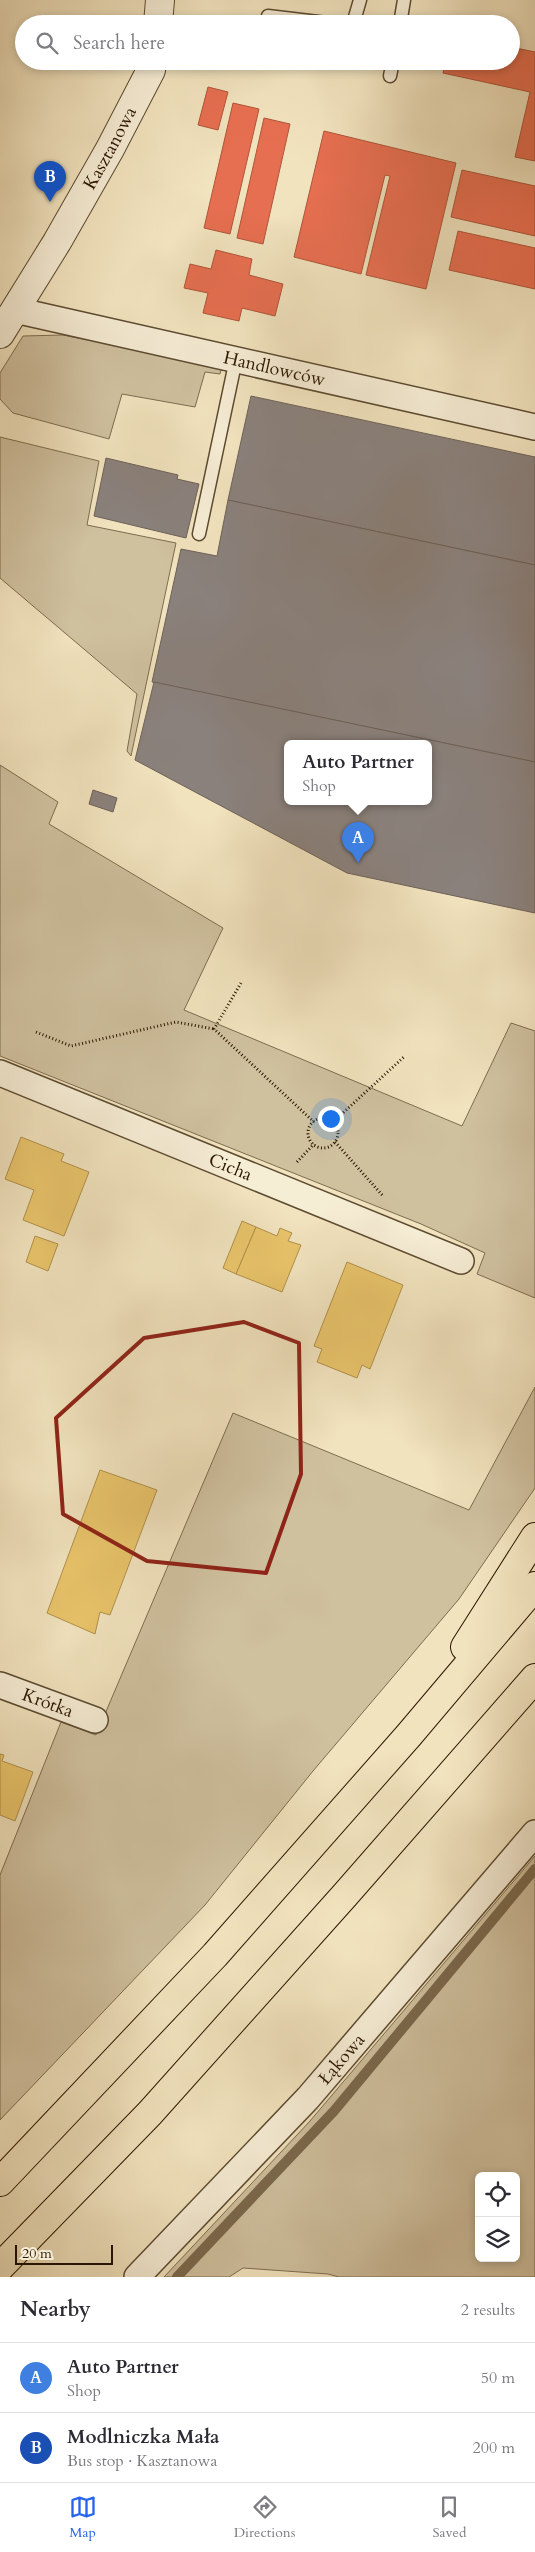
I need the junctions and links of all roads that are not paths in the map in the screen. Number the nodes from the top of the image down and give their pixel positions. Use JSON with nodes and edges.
{"nodes":[{"id":1,"x":160,"y":0,"type":"edge"},
{"id":2,"x":360,"y":0,"type":"edge"},
{"id":3,"x":404,"y":0,"type":"edge"},
{"id":4,"x":159,"y":15,"type":"edge"},
{"id":5,"x":356,"y":15,"type":"edge"},
{"id":6,"x":402,"y":15,"type":"edge"},
{"id":7,"x":151,"y":70,"type":"edge"},
{"id":8,"x":391,"y":70,"type":"edge"},
{"id":9,"x":390,"y":76,"type":"dead end"},
{"id":10,"x":15,"y":310,"type":"junction"},
{"id":11,"x":0,"y":334,"type":"edge"},
{"id":12,"x":236,"y":359,"type":"junction"},
{"id":13,"x":535,"y":427,"type":"edge"},
{"id":14,"x":199,"y":534,"type":"dead end"},
{"id":15,"x":0,"y":1073,"type":"edge"},
{"id":16,"x":461,"y":1261,"type":"dead end"},
{"id":17,"x":535,"y":1537,"type":"edge"},
{"id":18,"x":535,"y":1586,"type":"edge"},
{"id":19,"x":535,"y":1678,"type":"edge"},
{"id":20,"x":0,"y":1685,"type":"edge"},
{"id":21,"x":96,"y":1720,"type":"dead end"},
{"id":22,"x":409,"y":1735,"type":"junction"},
{"id":23,"x":535,"y":1833,"type":"edge"},
{"id":24,"x":0,"y":2182,"type":"edge"},
{"id":25,"x":0,"y":2267,"type":"edge"},
{"id":26,"x":137,"y":2277,"type":"edge"}],
"edges":[{"from":1,"to":4,"type":"street"},
{"from":2,"to":5,"type":"lane"},
{"from":3,"to":6,"type":"lane"},
{"from":7,"to":10,"type":"street","name":"Kasztanowa"},
{"from":8,"to":9,"type":"lane"},
{"from":10,"to":11,"type":"street","name":"Kasztanowa"},
{"from":10,"to":12,"type":"street","name":"Handlowców"},
{"from":12,"to":13,"type":"street","name":"Handlowców"},
{"from":12,"to":14,"type":"lane"},
{"from":15,"to":16,"type":"street","name":"Cicha"},
{"from":17,"to":22,"type":"highway"},
{"from":18,"to":22,"type":"highway"},
{"from":19,"to":25,"type":"highway"},
{"from":20,"to":21,"type":"street","name":"Krótka"},
{"from":22,"to":24,"type":"highway"},
{"from":23,"to":26,"type":"street","name":"Łąkowa"}]}
